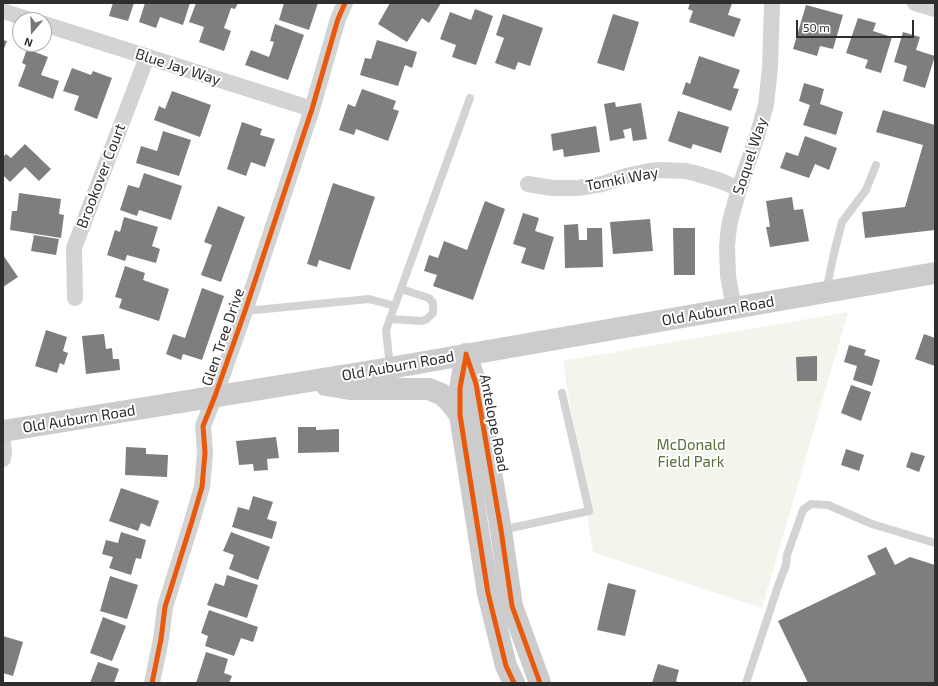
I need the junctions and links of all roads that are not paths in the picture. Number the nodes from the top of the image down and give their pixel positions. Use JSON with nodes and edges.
{"nodes":[{"id":1,"x":344,"y":3,"type":"edge"},
{"id":2,"x":772,"y":3,"type":"edge"},
{"id":3,"x":916,"y":3,"type":"edge"},
{"id":4,"x":935,"y":10,"type":"edge"},
{"id":5,"x":52,"y":27,"type":"edge"},
{"id":6,"x":147,"y":57,"type":"junction"},
{"id":7,"x":470,"y":98,"type":"dead end"},
{"id":8,"x":312,"y":109,"type":"junction"},
{"id":9,"x":876,"y":165,"type":"dead end"},
{"id":10,"x":528,"y":184,"type":"dead end"},
{"id":11,"x":739,"y":189,"type":"junction"},
{"id":12,"x":935,"y":273,"type":"edge"},
{"id":13,"x":401,"y":289,"type":"junction"},
{"id":14,"x":826,"y":292,"type":"junction"},
{"id":15,"x":75,"y":298,"type":"dead end"},
{"id":16,"x":395,"y":306,"type":"junction"},
{"id":17,"x":734,"y":308,"type":"junction"},
{"id":18,"x":245,"y":311,"type":"junction"},
{"id":19,"x":390,"y":319,"type":"junction"},
{"id":20,"x":466,"y":354,"type":"junction"},
{"id":21,"x":390,"y":368,"type":"junction"},
{"id":22,"x":303,"y":382,"type":"junction"},
{"id":23,"x":562,"y":393,"type":"dead end"},
{"id":24,"x":215,"y":396,"type":"junction"},
{"id":25,"x":460,"y":415,"type":"junction"},
{"id":26,"x":3,"y":431,"type":"edge"},
{"id":27,"x":3,"y":443,"type":"edge"},
{"id":28,"x":3,"y":459,"type":"edge"},
{"id":29,"x":501,"y":530,"type":"junction"},
{"id":30,"x":935,"y":543,"type":"edge"},
{"id":31,"x":152,"y":683,"type":"edge"},
{"id":32,"x":514,"y":683,"type":"edge"},
{"id":33,"x":540,"y":683,"type":"edge"},
{"id":34,"x":746,"y":683,"type":"edge"}],
"edges":[{"from":1,"to":8,"type":"street","name":"Glen Tree Drive"},
{"from":2,"to":11,"type":"street","name":"Soquel Way"},
{"from":3,"to":4,"type":"street"},
{"from":5,"to":6,"type":"street","name":"Blue Jay Way"},
{"from":6,"to":8,"type":"street","name":"Blue Jay Way"},
{"from":6,"to":15,"type":"street","name":"Brookover Court"},
{"from":7,"to":13,"type":"lane"},
{"from":8,"to":18,"type":"street","name":"Glen Tree Drive"},
{"from":9,"to":14,"type":"lane"},
{"from":10,"to":11,"type":"street","name":"Tomki Way"},
{"from":11,"to":17,"type":"street","name":"Soquel Way"},
{"from":12,"to":14,"type":"main road","name":"Old Auburn Road"},
{"from":13,"to":16,"type":"lane"},
{"from":13,"to":19,"type":"lane"},
{"from":14,"to":17,"type":"main road","name":"Old Auburn Road"},
{"from":16,"to":18,"type":"lane"},
{"from":16,"to":19,"type":"lane"},
{"from":17,"to":20,"type":"main road","name":"Old Auburn Road"},
{"from":18,"to":24,"type":"street","name":"Glen Tree Drive"},
{"from":19,"to":21,"type":"lane"},
{"from":20,"to":21,"type":"main road","name":"Old Auburn Road"},
{"from":20,"to":25,"type":"main road","name":"Antelope Road"},
{"from":20,"to":29,"type":"main road","name":"Antelope Road"},
{"from":21,"to":22,"type":"main road","name":"Old Auburn Road"},
{"from":22,"to":24,"type":"main road","name":"Old Auburn Road"},
{"from":22,"to":25,"type":"main road"},
{"from":23,"to":29,"type":"lane"},
{"from":24,"to":26,"type":"main road","name":"Old Auburn Road"},
{"from":24,"to":31,"type":"street","name":"Glen Tree Drive"},
{"from":25,"to":32,"type":"main road","name":"Antelope Road"},
{"from":27,"to":28,"type":"street"},
{"from":29,"to":33,"type":"main road","name":"Antelope Road"},
{"from":30,"to":34,"type":"lane"}]}
